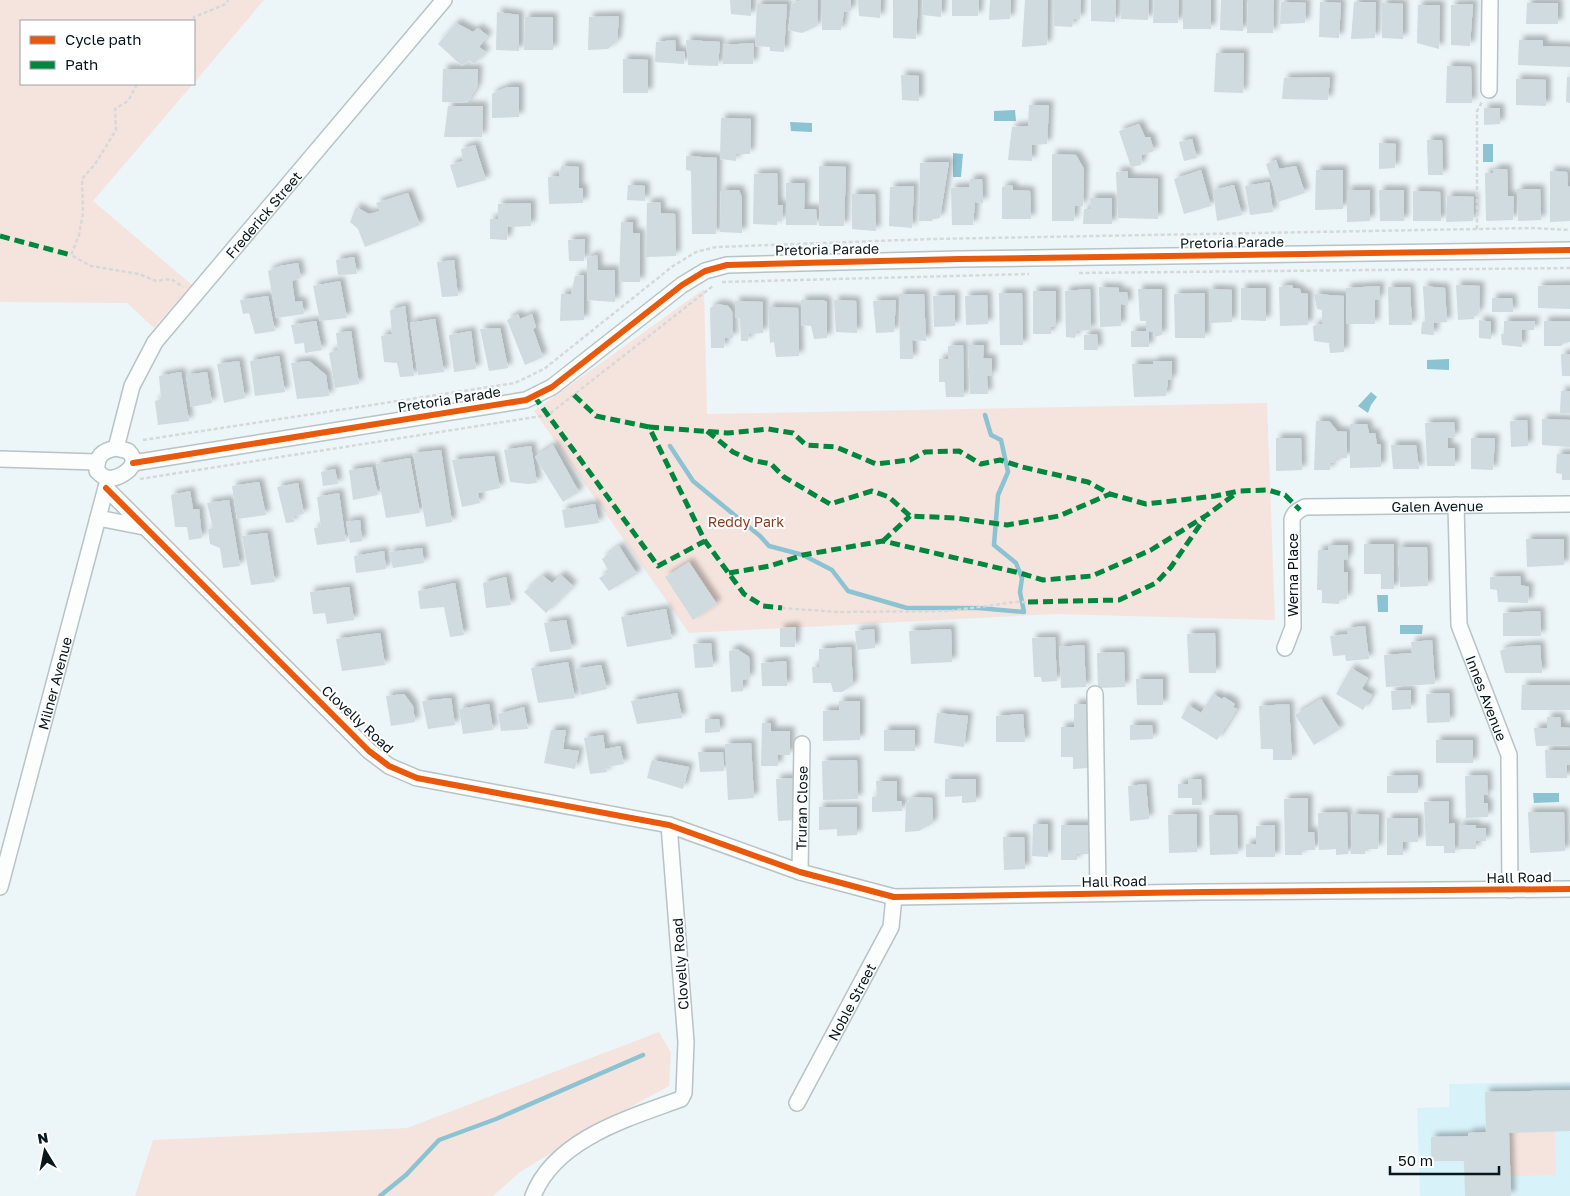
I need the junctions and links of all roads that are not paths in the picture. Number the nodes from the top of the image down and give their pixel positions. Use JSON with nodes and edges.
{"nodes":[{"id":1,"x":444,"y":0,"type":"edge"},
{"id":2,"x":1490,"y":0,"type":"edge"},
{"id":3,"x":1489,"y":90,"type":"dead end"},
{"id":4,"x":1570,"y":250,"type":"edge"},
{"id":5,"x":116,"y":448,"type":"junction"},
{"id":6,"x":0,"y":459,"type":"edge"},
{"id":7,"x":96,"y":462,"type":"junction"},
{"id":8,"x":133,"y":463,"type":"junction"},
{"id":9,"x":107,"y":483,"type":"junction"},
{"id":10,"x":1570,"y":504,"type":"edge"},
{"id":11,"x":1456,"y":505,"type":"junction"},
{"id":12,"x":1305,"y":507,"type":"joint"},
{"id":13,"x":98,"y":518,"type":"junction"},
{"id":14,"x":144,"y":527,"type":"junction"},
{"id":15,"x":1285,"y":648,"type":"dead end"},
{"id":16,"x":1095,"y":694,"type":"dead end"},
{"id":17,"x":802,"y":744,"type":"dead end"},
{"id":18,"x":669,"y":825,"type":"junction"},
{"id":19,"x":800,"y":872,"type":"junction"},
{"id":20,"x":0,"y":887,"type":"edge"},
{"id":21,"x":1570,"y":889,"type":"edge"},
{"id":22,"x":1510,"y":890,"type":"junction"},
{"id":23,"x":1098,"y":894,"type":"junction"},
{"id":24,"x":894,"y":897,"type":"junction"},
{"id":25,"x":797,"y":1104,"type":"dead end"},
{"id":26,"x":532,"y":1196,"type":"edge"}],
"edges":[{"from":1,"to":5,"type":"street","name":"Frederick Street"},
{"from":2,"to":3,"type":"street"},
{"from":4,"to":8,"type":"street","name":"Pretoria Parade"},
{"from":5,"to":7,"type":"street"},
{"from":5,"to":8,"type":"street"},
{"from":6,"to":7,"type":"street"},
{"from":7,"to":9,"type":"street"},
{"from":8,"to":9,"type":"street"},
{"from":9,"to":13,"type":"street","name":"Milner Avenue"},
{"from":9,"to":14,"type":"street","name":"Clovelly Road"},
{"from":10,"to":11,"type":"street","name":"Galen Avenue"},
{"from":11,"to":12,"type":"street","name":"Galen Avenue"},
{"from":11,"to":22,"type":"street","name":"Innes Avenue"},
{"from":12,"to":15,"type":"street","name":"Werna Place"},
{"from":13,"to":14,"type":"street"},
{"from":13,"to":20,"type":"street","name":"Milner Avenue"},
{"from":14,"to":18,"type":"street","name":"Clovelly Road"},
{"from":16,"to":23,"type":"street"},
{"from":17,"to":19,"type":"street","name":"Truran Close"},
{"from":18,"to":19,"type":"street","name":"Hall Road"},
{"from":18,"to":26,"type":"street","name":"Clovelly Road"},
{"from":19,"to":24,"type":"street","name":"Hall Road"},
{"from":21,"to":22,"type":"street","name":"Hall Road"},
{"from":22,"to":23,"type":"street","name":"Hall Road"},
{"from":23,"to":24,"type":"street","name":"Hall Road"},
{"from":24,"to":25,"type":"street","name":"Noble Street"}]}
